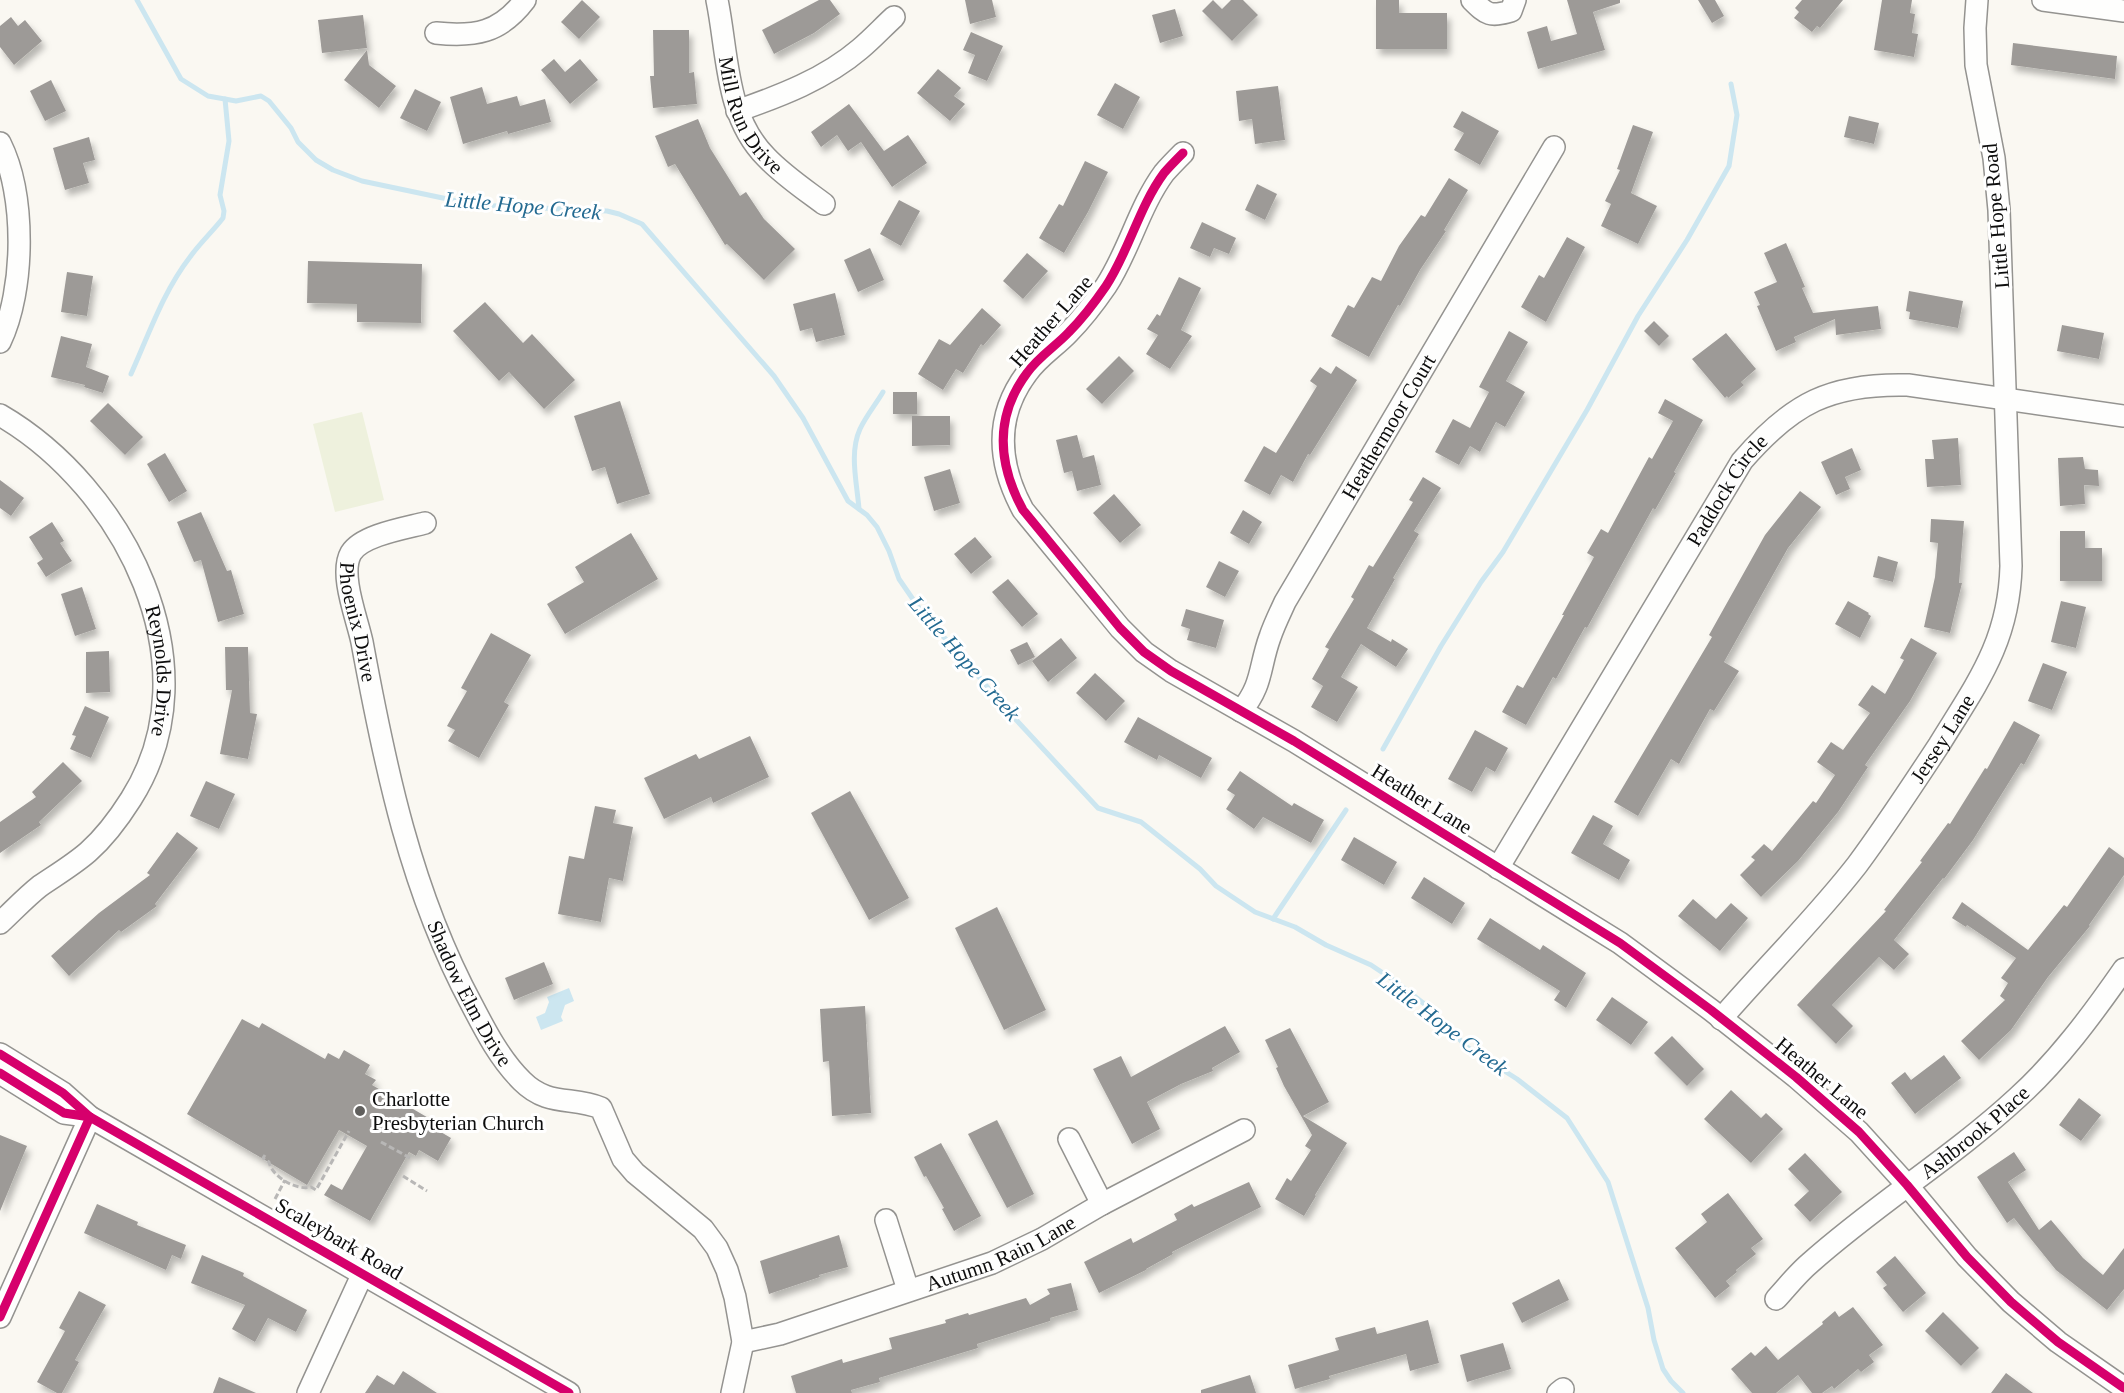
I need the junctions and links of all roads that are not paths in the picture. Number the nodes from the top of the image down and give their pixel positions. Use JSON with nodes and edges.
{"nodes":[{"id":1,"x":525,"y":0,"type":"edge"},
{"id":2,"x":717,"y":0,"type":"edge"},
{"id":3,"x":1472,"y":0,"type":"edge"},
{"id":4,"x":1515,"y":0,"type":"edge"},
{"id":5,"x":1977,"y":0,"type":"edge"},
{"id":6,"x":2043,"y":0,"type":"edge"},
{"id":7,"x":2124,"y":11,"type":"edge"},
{"id":8,"x":894,"y":16,"type":"dead end"},
{"id":9,"x":436,"y":33,"type":"dead end"},
{"id":10,"x":737,"y":111,"type":"junction"},
{"id":11,"x":0,"y":143,"type":"edge"},
{"id":12,"x":1554,"y":147,"type":"dead end"},
{"id":13,"x":1183,"y":153,"type":"dead end"},
{"id":14,"x":824,"y":204,"type":"dead end"},
{"id":15,"x":0,"y":342,"type":"edge"},
{"id":16,"x":2006,"y":398,"type":"junction"},
{"id":17,"x":0,"y":415,"type":"edge"},
{"id":18,"x":2124,"y":416,"type":"edge"},
{"id":19,"x":425,"y":523,"type":"dead end"},
{"id":20,"x":1240,"y":711,"type":"junction"},
{"id":21,"x":380,"y":736,"type":"joint"},
{"id":22,"x":1498,"y":868,"type":"junction"},
{"id":23,"x":0,"y":923,"type":"edge"},
{"id":24,"x":2124,"y":969,"type":"edge"},
{"id":25,"x":1721,"y":1019,"type":"junction"},
{"id":26,"x":0,"y":1054,"type":"edge"},
{"id":27,"x":0,"y":1073,"type":"edge"},
{"id":28,"x":90,"y":1117,"type":"junction"},
{"id":29,"x":1244,"y":1130,"type":"dead end"},
{"id":30,"x":1069,"y":1139,"type":"dead end"},
{"id":31,"x":1907,"y":1185,"type":"junction"},
{"id":32,"x":1102,"y":1204,"type":"junction"},
{"id":33,"x":886,"y":1220,"type":"dead end"},
{"id":34,"x":363,"y":1273,"type":"junction"},
{"id":35,"x":909,"y":1290,"type":"junction"},
{"id":36,"x":1776,"y":1299,"type":"dead end"},
{"id":37,"x":0,"y":1317,"type":"edge"},
{"id":38,"x":743,"y":1342,"type":"junction"},
{"id":39,"x":2121,"y":1379,"type":"edge"},
{"id":40,"x":308,"y":1393,"type":"edge"},
{"id":41,"x":569,"y":1393,"type":"edge"},
{"id":42,"x":732,"y":1393,"type":"edge"}],
"edges":[{"from":1,"to":9,"type":"street"},
{"from":2,"to":10,"type":"street","name":"Mill Run Drive"},
{"from":3,"to":4,"type":"street"},
{"from":5,"to":16,"type":"street","name":"Little Hope Road"},
{"from":6,"to":7,"type":"street"},
{"from":8,"to":10,"type":"street"},
{"from":10,"to":14,"type":"street","name":"Mill Run Drive"},
{"from":11,"to":15,"type":"street"},
{"from":12,"to":20,"type":"street","name":"Heathermoor Court"},
{"from":13,"to":20,"type":"street","name":"Heather Lane"},
{"from":16,"to":18,"type":"street","name":"Paddock Circle"},
{"from":16,"to":22,"type":"street","name":"Paddock Circle"},
{"from":16,"to":25,"type":"street","name":"Jersey Lane"},
{"from":17,"to":23,"type":"street","name":"Reynolds Drive"},
{"from":19,"to":21,"type":"street","name":"Phoenix Drive"},
{"from":20,"to":22,"type":"street","name":"Heather Lane"},
{"from":21,"to":38,"type":"street","name":"Shadow Elm Drive"},
{"from":22,"to":25,"type":"street","name":"Heather Lane"},
{"from":24,"to":31,"type":"street","name":"Ashbrook Place"},
{"from":25,"to":31,"type":"street","name":"Heather Lane"},
{"from":26,"to":28,"type":"street","name":"Scaleybark Road"},
{"from":27,"to":28,"type":"street","name":"Scaleybark Road"},
{"from":28,"to":34,"type":"street","name":"Scaleybark Road"},
{"from":28,"to":37,"type":"street"},
{"from":29,"to":32,"type":"street","name":"Autumn Rain Lane"},
{"from":30,"to":32,"type":"street"},
{"from":31,"to":36,"type":"street","name":"Ashbrook Place"},
{"from":31,"to":39,"type":"street","name":"Heather Lane"},
{"from":32,"to":35,"type":"street","name":"Autumn Rain Lane"},
{"from":33,"to":35,"type":"street"},
{"from":34,"to":40,"type":"street"},
{"from":34,"to":41,"type":"street","name":"Scaleybark Road"},
{"from":35,"to":38,"type":"street","name":"Autumn Rain Lane"},
{"from":38,"to":42,"type":"street","name":"Shadow Elm Drive"}]}
